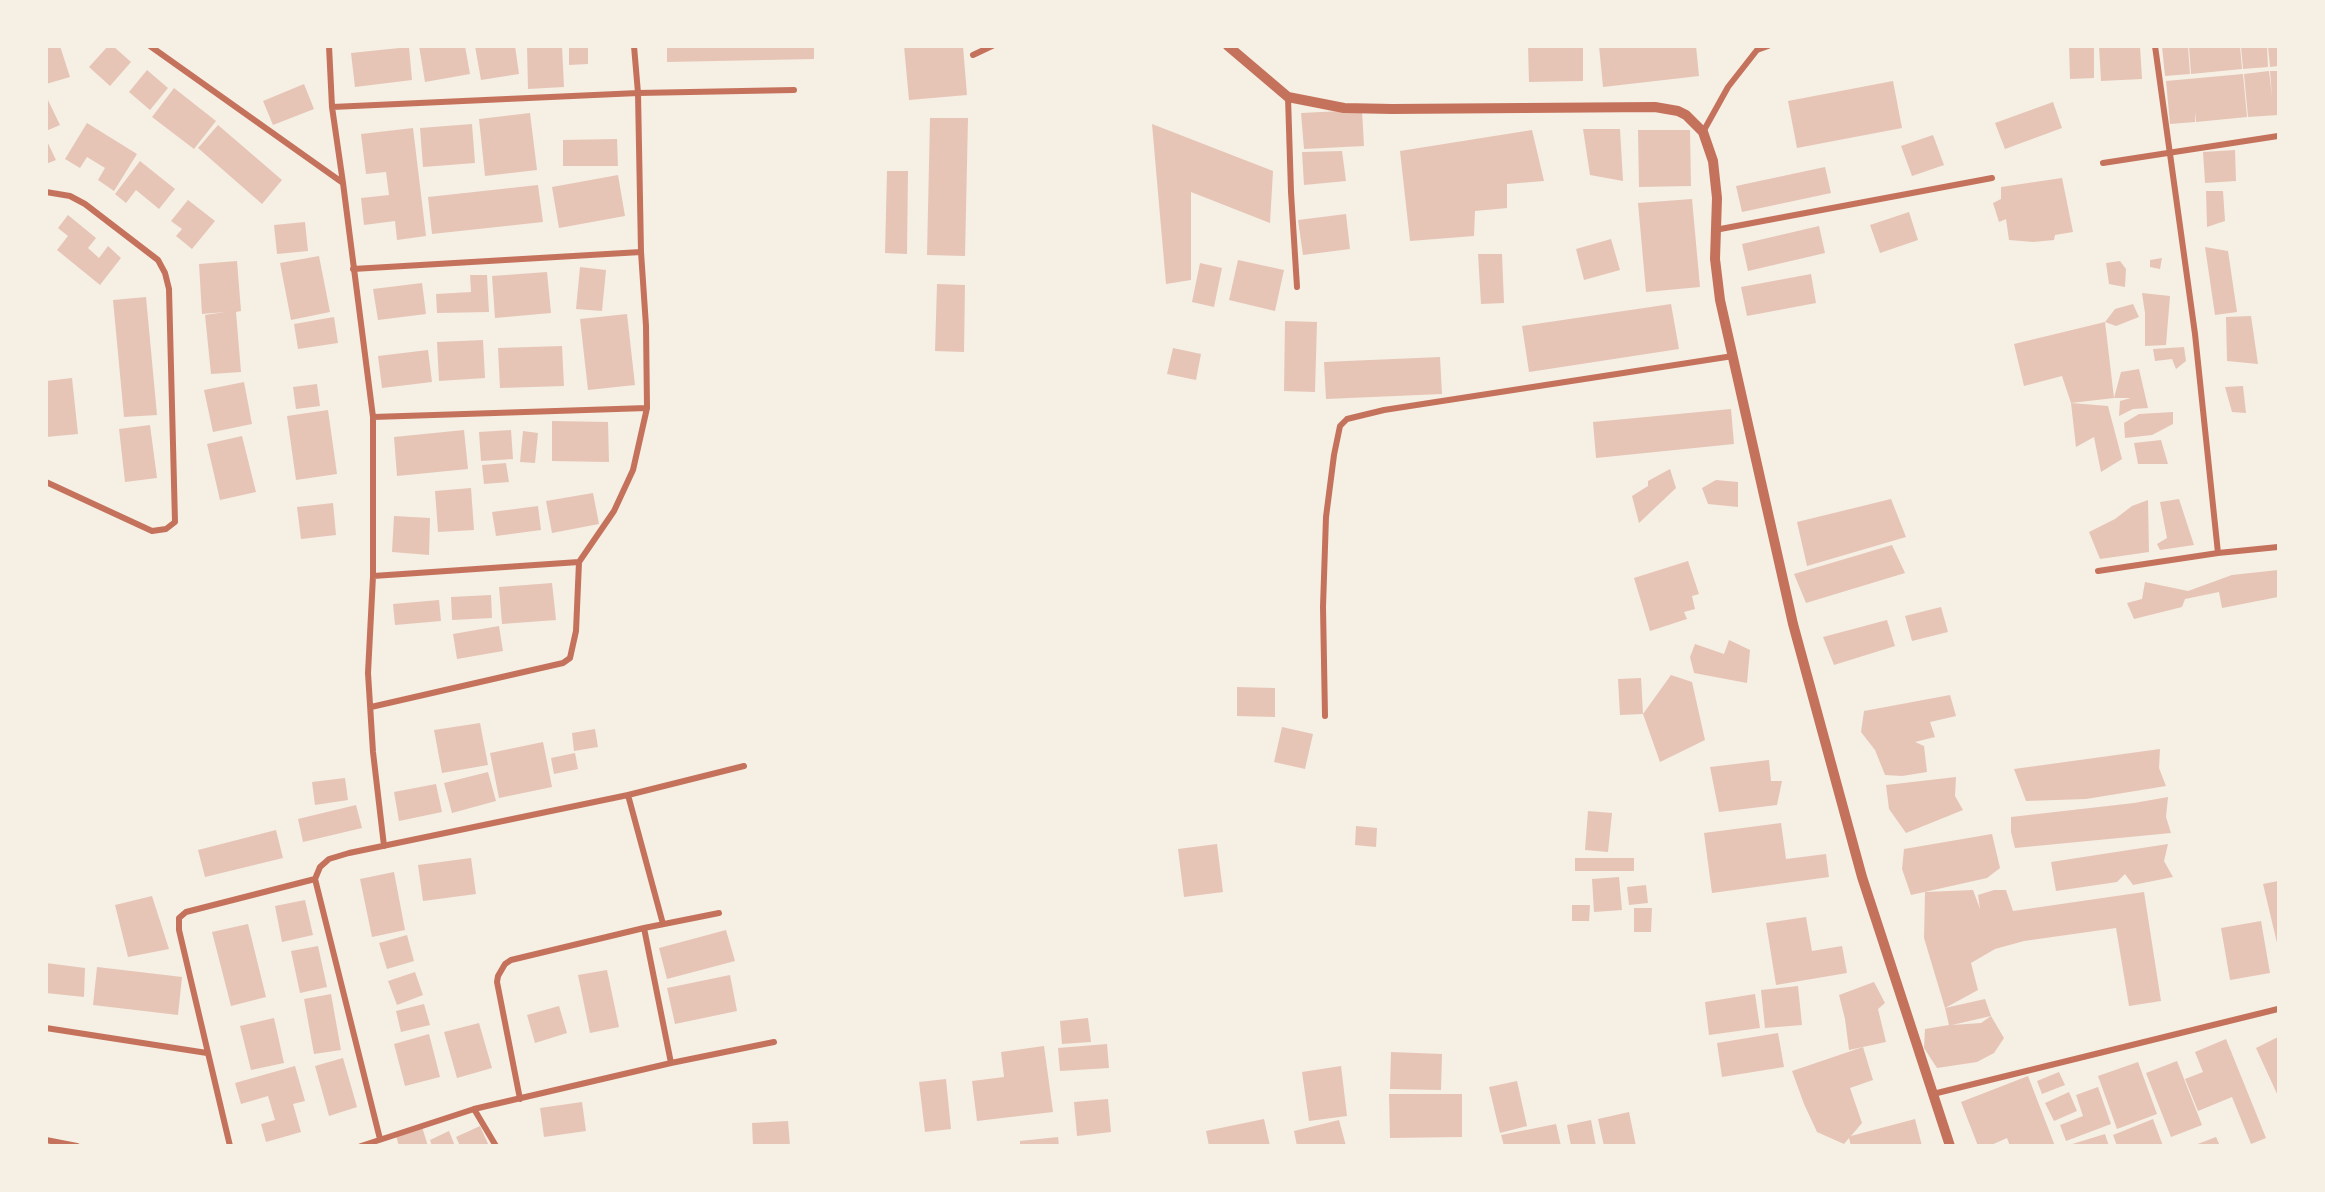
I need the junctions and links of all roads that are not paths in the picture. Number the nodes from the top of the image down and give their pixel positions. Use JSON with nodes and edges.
{"nodes":[{"id":1,"x":150,"y":46,"type":"edge"},
{"id":2,"x":329,"y":46,"type":"edge"},
{"id":3,"x":634,"y":46,"type":"edge"},
{"id":4,"x":992,"y":46,"type":"edge"},
{"id":5,"x":1228,"y":46,"type":"edge"},
{"id":6,"x":1768,"y":46,"type":"edge"},
{"id":7,"x":2155,"y":46,"type":"edge"},
{"id":8,"x":1757,"y":48,"type":"edge"},
{"id":9,"x":973,"y":55,"type":"dead end"},
{"id":10,"x":794,"y":90,"type":"dead end"},
{"id":11,"x":638,"y":93,"type":"junction"},
{"id":12,"x":1288,"y":97,"type":"junction"},
{"id":13,"x":332,"y":107,"type":"junction"},
{"id":14,"x":1703,"y":132,"type":"junction"},
{"id":15,"x":2278,"y":136,"type":"edge"},
{"id":16,"x":2170,"y":151,"type":"junction"},
{"id":17,"x":2103,"y":163,"type":"dead end"},
{"id":18,"x":1992,"y":178,"type":"dead end"},
{"id":19,"x":343,"y":183,"type":"junction"},
{"id":20,"x":46,"y":192,"type":"edge"},
{"id":21,"x":1714,"y":231,"type":"junction"},
{"id":22,"x":641,"y":252,"type":"junction"},
{"id":23,"x":353,"y":269,"type":"junction"},
{"id":24,"x":1297,"y":287,"type":"dead end"},
{"id":25,"x":1733,"y":356,"type":"junction"},
{"id":26,"x":646,"y":408,"type":"junction"},
{"id":27,"x":373,"y":417,"type":"junction"},
{"id":28,"x":46,"y":482,"type":"edge"},
{"id":29,"x":2278,"y":547,"type":"edge"},
{"id":30,"x":2218,"y":553,"type":"junction"},
{"id":31,"x":579,"y":562,"type":"junction"},
{"id":32,"x":2098,"y":571,"type":"dead end"},
{"id":33,"x":373,"y":576,"type":"junction"},
{"id":34,"x":371,"y":706,"type":"junction"},
{"id":35,"x":1325,"y":716,"type":"dead end"},
{"id":36,"x":744,"y":766,"type":"dead end"},
{"id":37,"x":628,"y":795,"type":"junction"},
{"id":38,"x":384,"y":846,"type":"junction"},
{"id":39,"x":315,"y":879,"type":"junction"},
{"id":40,"x":719,"y":914,"type":"dead end"},
{"id":41,"x":663,"y":924,"type":"junction"},
{"id":42,"x":644,"y":928,"type":"junction"},
{"id":43,"x":2278,"y":1009,"type":"edge"},
{"id":44,"x":46,"y":1028,"type":"edge"},
{"id":45,"x":774,"y":1042,"type":"dead end"},
{"id":46,"x":207,"y":1053,"type":"junction"},
{"id":47,"x":670,"y":1063,"type":"junction"},
{"id":48,"x":1933,"y":1094,"type":"junction"},
{"id":49,"x":520,"y":1099,"type":"junction"},
{"id":50,"x":474,"y":1109,"type":"junction"},
{"id":51,"x":380,"y":1139,"type":"junction"},
{"id":52,"x":46,"y":1140,"type":"edge"},
{"id":53,"x":77,"y":1146,"type":"edge"},
{"id":54,"x":230,"y":1146,"type":"edge"},
{"id":55,"x":361,"y":1146,"type":"edge"},
{"id":56,"x":496,"y":1146,"type":"edge"},
{"id":57,"x":1950,"y":1146,"type":"edge"}],
"edges":[{"from":1,"to":19,"type":"street"},
{"from":2,"to":13,"type":"street"},
{"from":3,"to":11,"type":"street"},
{"from":4,"to":9,"type":"street"},
{"from":5,"to":12,"type":"street"},
{"from":6,"to":8,"type":"street"},
{"from":7,"to":16,"type":"street"},
{"from":8,"to":14,"type":"street"},
{"from":10,"to":11,"type":"street"},
{"from":11,"to":13,"type":"street"},
{"from":11,"to":22,"type":"street"},
{"from":12,"to":14,"type":"street"},
{"from":12,"to":24,"type":"street"},
{"from":13,"to":19,"type":"street"},
{"from":14,"to":21,"type":"street"},
{"from":15,"to":16,"type":"street"},
{"from":16,"to":17,"type":"street"},
{"from":16,"to":30,"type":"street"},
{"from":18,"to":21,"type":"street"},
{"from":19,"to":23,"type":"street"},
{"from":20,"to":28,"type":"street"},
{"from":21,"to":25,"type":"street"},
{"from":22,"to":23,"type":"street"},
{"from":22,"to":26,"type":"street"},
{"from":23,"to":27,"type":"street"},
{"from":25,"to":35,"type":"street"},
{"from":25,"to":48,"type":"street"},
{"from":26,"to":27,"type":"street"},
{"from":26,"to":31,"type":"street"},
{"from":27,"to":33,"type":"street"},
{"from":29,"to":30,"type":"street"},
{"from":30,"to":32,"type":"street"},
{"from":31,"to":33,"type":"street"},
{"from":31,"to":34,"type":"street"},
{"from":33,"to":34,"type":"street"},
{"from":34,"to":38,"type":"street"},
{"from":36,"to":37,"type":"street"},
{"from":37,"to":38,"type":"street"},
{"from":37,"to":41,"type":"street"},
{"from":38,"to":39,"type":"street"},
{"from":39,"to":46,"type":"street"},
{"from":39,"to":51,"type":"street"},
{"from":40,"to":41,"type":"street"},
{"from":41,"to":42,"type":"street"},
{"from":42,"to":47,"type":"street"},
{"from":42,"to":49,"type":"street"},
{"from":43,"to":48,"type":"street"},
{"from":44,"to":46,"type":"street"},
{"from":45,"to":47,"type":"street"},
{"from":46,"to":54,"type":"street"},
{"from":47,"to":49,"type":"street"},
{"from":48,"to":57,"type":"street"},
{"from":49,"to":50,"type":"street"},
{"from":50,"to":51,"type":"street"},
{"from":50,"to":56,"type":"street"},
{"from":51,"to":55,"type":"street"},
{"from":52,"to":53,"type":"street"}]}
